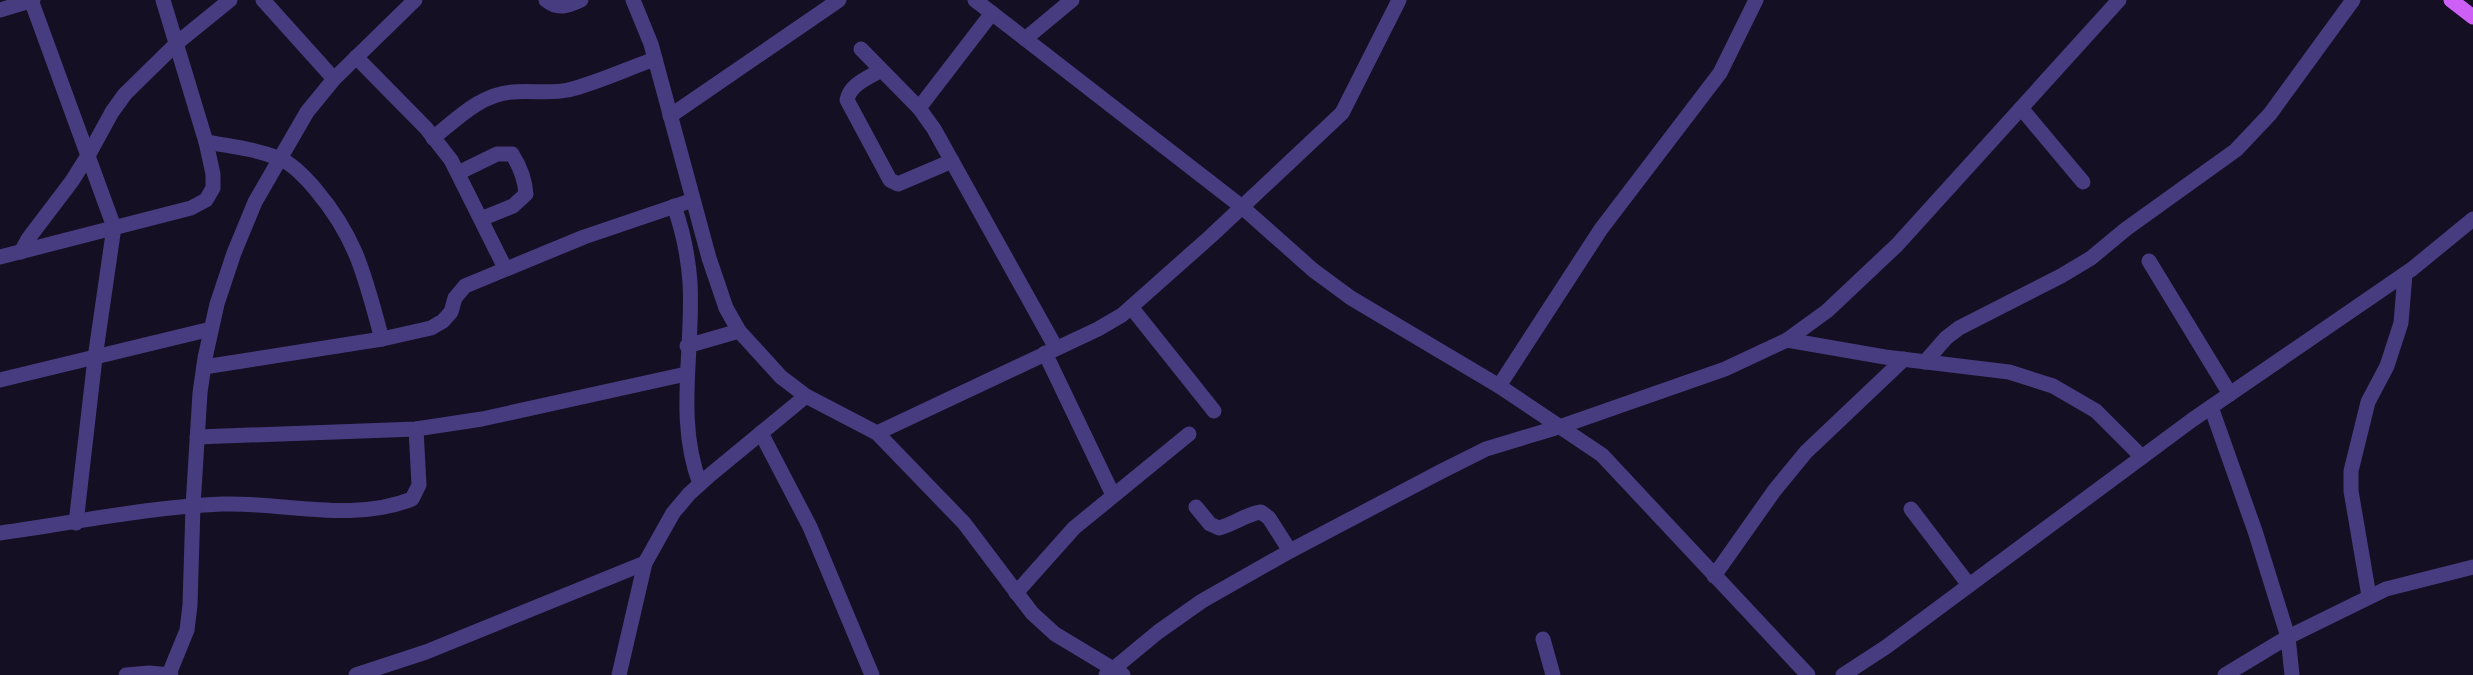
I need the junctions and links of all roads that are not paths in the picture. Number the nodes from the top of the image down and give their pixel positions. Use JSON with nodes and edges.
{"nodes":[{"id":1,"x":32,"y":0,"type":"edge"},
{"id":2,"x":163,"y":0,"type":"edge"},
{"id":3,"x":230,"y":0,"type":"edge"},
{"id":4,"x":263,"y":0,"type":"edge"},
{"id":5,"x":415,"y":0,"type":"edge"},
{"id":6,"x":546,"y":0,"type":"edge"},
{"id":7,"x":581,"y":0,"type":"edge"},
{"id":8,"x":633,"y":0,"type":"edge"},
{"id":9,"x":839,"y":0,"type":"edge"},
{"id":10,"x":975,"y":0,"type":"edge"},
{"id":11,"x":1072,"y":0,"type":"edge"},
{"id":12,"x":1399,"y":0,"type":"edge"},
{"id":13,"x":1756,"y":0,"type":"edge"},
{"id":14,"x":2119,"y":0,"type":"edge"},
{"id":15,"x":2353,"y":0,"type":"edge"},
{"id":16,"x":2451,"y":0,"type":"edge"},
{"id":17,"x":0,"y":10,"type":"edge"},
{"id":18,"x":992,"y":13,"type":"junction"},
{"id":19,"x":2473,"y":17,"type":"edge"},
{"id":20,"x":1025,"y":39,"type":"junction"},
{"id":21,"x":177,"y":44,"type":"junction"},
{"id":22,"x":861,"y":49,"type":"dead end"},
{"id":23,"x":356,"y":57,"type":"junction"},
{"id":24,"x":655,"y":59,"type":"junction"},
{"id":25,"x":881,"y":70,"type":"junction"},
{"id":26,"x":334,"y":79,"type":"junction"},
{"id":27,"x":919,"y":108,"type":"junction"},
{"id":28,"x":2021,"y":108,"type":"junction"},
{"id":29,"x":670,"y":116,"type":"junction"},
{"id":30,"x":434,"y":138,"type":"junction"},
{"id":31,"x":206,"y":142,"type":"junction"},
{"id":32,"x":89,"y":154,"type":"junction"},
{"id":33,"x":280,"y":158,"type":"junction"},
{"id":34,"x":952,"y":161,"type":"junction"},
{"id":35,"x":458,"y":172,"type":"junction"},
{"id":36,"x":2082,"y":182,"type":"dead end"},
{"id":37,"x":693,"y":200,"type":"junction"},
{"id":38,"x":674,"y":206,"type":"junction"},
{"id":39,"x":1242,"y":207,"type":"junction"},
{"id":40,"x":481,"y":219,"type":"junction"},
{"id":41,"x":2473,"y":219,"type":"edge"},
{"id":42,"x":114,"y":227,"type":"junction"},
{"id":43,"x":21,"y":252,"type":"junction"},
{"id":44,"x":0,"y":257,"type":"edge"},
{"id":45,"x":2150,"y":261,"type":"dead end"},
{"id":46,"x":505,"y":268,"type":"junction"},
{"id":47,"x":2405,"y":274,"type":"junction"},
{"id":48,"x":1131,"y":307,"type":"junction"},
{"id":49,"x":211,"y":329,"type":"junction"},
{"id":50,"x":739,"y":331,"type":"junction"},
{"id":51,"x":382,"y":339,"type":"junction"},
{"id":52,"x":1787,"y":340,"type":"junction"},
{"id":53,"x":687,"y":346,"type":"junction"},
{"id":54,"x":1051,"y":350,"type":"junction"},
{"id":55,"x":95,"y":358,"type":"junction"},
{"id":56,"x":1904,"y":359,"type":"junction"},
{"id":57,"x":1925,"y":362,"type":"junction"},
{"id":58,"x":204,"y":367,"type":"junction"},
{"id":59,"x":686,"y":374,"type":"junction"},
{"id":60,"x":0,"y":380,"type":"edge"},
{"id":61,"x":1499,"y":386,"type":"junction"},
{"id":62,"x":2229,"y":394,"type":"junction"},
{"id":63,"x":806,"y":396,"type":"junction"},
{"id":64,"x":2211,"y":407,"type":"junction"},
{"id":65,"x":1214,"y":411,"type":"dead end"},
{"id":66,"x":1562,"y":426,"type":"junction"},
{"id":67,"x":416,"y":429,"type":"junction"},
{"id":68,"x":761,"y":433,"type":"junction"},
{"id":69,"x":877,"y":433,"type":"junction"},
{"id":70,"x":1189,"y":434,"type":"dead end"},
{"id":71,"x":197,"y":437,"type":"junction"},
{"id":72,"x":2142,"y":457,"type":"junction"},
{"id":73,"x":700,"y":484,"type":"junction"},
{"id":74,"x":1113,"y":495,"type":"junction"},
{"id":75,"x":193,"y":506,"type":"junction"},
{"id":76,"x":1196,"y":507,"type":"dead end"},
{"id":77,"x":1911,"y":509,"type":"dead end"},
{"id":78,"x":76,"y":523,"type":"junction"},
{"id":79,"x":0,"y":533,"type":"edge"},
{"id":80,"x":1290,"y":551,"type":"junction"},
{"id":81,"x":645,"y":563,"type":"junction"},
{"id":82,"x":2473,"y":567,"type":"edge"},
{"id":83,"x":1714,"y":576,"type":"junction"},
{"id":84,"x":1969,"y":585,"type":"junction"},
{"id":85,"x":1016,"y":593,"type":"junction"},
{"id":86,"x":2369,"y":596,"type":"junction"},
{"id":87,"x":2288,"y":637,"type":"junction"},
{"id":88,"x":1543,"y":639,"type":"dead end"},
{"id":89,"x":1114,"y":673,"type":"edge"},
{"id":90,"x":126,"y":675,"type":"edge"},
{"id":91,"x":170,"y":675,"type":"edge"},
{"id":92,"x":356,"y":675,"type":"edge"},
{"id":93,"x":619,"y":675,"type":"edge"},
{"id":94,"x":872,"y":675,"type":"edge"},
{"id":95,"x":1552,"y":675,"type":"edge"},
{"id":96,"x":1808,"y":675,"type":"edge"},
{"id":97,"x":1843,"y":675,"type":"edge"},
{"id":98,"x":2225,"y":675,"type":"edge"},
{"id":99,"x":2292,"y":675,"type":"edge"}],
"edges":[{"from":1,"to":17,"type":"street"},
{"from":1,"to":32,"type":"street"},
{"from":2,"to":21,"type":"street"},
{"from":3,"to":21,"type":"street"},
{"from":4,"to":26,"type":"street"},
{"from":5,"to":23,"type":"street"},
{"from":6,"to":7,"type":"street"},
{"from":8,"to":24,"type":"street"},
{"from":9,"to":29,"type":"street"},
{"from":10,"to":18,"type":"street"},
{"from":11,"to":20,"type":"street"},
{"from":12,"to":39,"type":"street"},
{"from":13,"to":61,"type":"street"},
{"from":14,"to":28,"type":"street"},
{"from":15,"to":57,"type":"street"},
{"from":16,"to":19,"type":"main road"},
{"from":18,"to":20,"type":"street"},
{"from":18,"to":27,"type":"street"},
{"from":20,"to":39,"type":"street"},
{"from":21,"to":31,"type":"street"},
{"from":21,"to":32,"type":"street"},
{"from":22,"to":25,"type":"street"},
{"from":23,"to":26,"type":"street"},
{"from":23,"to":30,"type":"street"},
{"from":24,"to":29,"type":"street"},
{"from":24,"to":30,"type":"street"},
{"from":25,"to":27,"type":"street"},
{"from":25,"to":34,"type":"street"},
{"from":26,"to":33,"type":"street"},
{"from":27,"to":34,"type":"street"},
{"from":28,"to":36,"type":"street"},
{"from":28,"to":52,"type":"street"},
{"from":29,"to":37,"type":"street"},
{"from":30,"to":35,"type":"street"},
{"from":31,"to":33,"type":"street"},
{"from":31,"to":42,"type":"street"},
{"from":32,"to":42,"type":"street"},
{"from":32,"to":43,"type":"street"},
{"from":33,"to":49,"type":"street"},
{"from":33,"to":51,"type":"street"},
{"from":34,"to":54,"type":"street"},
{"from":35,"to":40,"type":"street"},
{"from":35,"to":40,"type":"street"},
{"from":37,"to":38,"type":"street"},
{"from":37,"to":50,"type":"street"},
{"from":38,"to":46,"type":"street"},
{"from":38,"to":53,"type":"street"},
{"from":39,"to":48,"type":"street"},
{"from":39,"to":61,"type":"street"},
{"from":40,"to":46,"type":"street"},
{"from":41,"to":47,"type":"street"},
{"from":42,"to":43,"type":"street"},
{"from":42,"to":55,"type":"street"},
{"from":43,"to":44,"type":"street"},
{"from":45,"to":62,"type":"street"},
{"from":46,"to":51,"type":"street"},
{"from":47,"to":62,"type":"street"},
{"from":47,"to":86,"type":"street"},
{"from":48,"to":54,"type":"street"},
{"from":48,"to":65,"type":"street"},
{"from":49,"to":55,"type":"street"},
{"from":49,"to":58,"type":"street"},
{"from":50,"to":53,"type":"street"},
{"from":50,"to":63,"type":"street"},
{"from":51,"to":58,"type":"street"},
{"from":52,"to":56,"type":"street"},
{"from":52,"to":66,"type":"street"},
{"from":53,"to":59,"type":"street"},
{"from":54,"to":69,"type":"street"},
{"from":54,"to":74,"type":"street"},
{"from":55,"to":60,"type":"street"},
{"from":55,"to":78,"type":"street"},
{"from":56,"to":57,"type":"street"},
{"from":56,"to":83,"type":"street"},
{"from":57,"to":72,"type":"street"},
{"from":58,"to":71,"type":"street"},
{"from":59,"to":67,"type":"street"},
{"from":59,"to":73,"type":"street"},
{"from":61,"to":66,"type":"street"},
{"from":62,"to":64,"type":"street"},
{"from":63,"to":68,"type":"street"},
{"from":63,"to":69,"type":"street"},
{"from":64,"to":72,"type":"street"},
{"from":64,"to":87,"type":"street"},
{"from":66,"to":80,"type":"street"},
{"from":66,"to":83,"type":"street"},
{"from":67,"to":71,"type":"street"},
{"from":67,"to":75,"type":"street"},
{"from":68,"to":73,"type":"street"},
{"from":68,"to":94,"type":"street"},
{"from":69,"to":85,"type":"street"},
{"from":70,"to":74,"type":"street"},
{"from":71,"to":75,"type":"street"},
{"from":72,"to":84,"type":"street"},
{"from":73,"to":81,"type":"street"},
{"from":74,"to":85,"type":"street"},
{"from":75,"to":78,"type":"street"},
{"from":75,"to":91,"type":"street"},
{"from":76,"to":80,"type":"street"},
{"from":77,"to":84,"type":"street"},
{"from":78,"to":79,"type":"street"},
{"from":80,"to":89,"type":"street"},
{"from":81,"to":92,"type":"street"},
{"from":81,"to":93,"type":"street"},
{"from":82,"to":86,"type":"street"},
{"from":83,"to":96,"type":"street"},
{"from":84,"to":97,"type":"street"},
{"from":85,"to":89,"type":"street"},
{"from":86,"to":87,"type":"street"},
{"from":87,"to":98,"type":"street"},
{"from":87,"to":99,"type":"street"},
{"from":88,"to":95,"type":"street"},
{"from":90,"to":91,"type":"street"}]}
